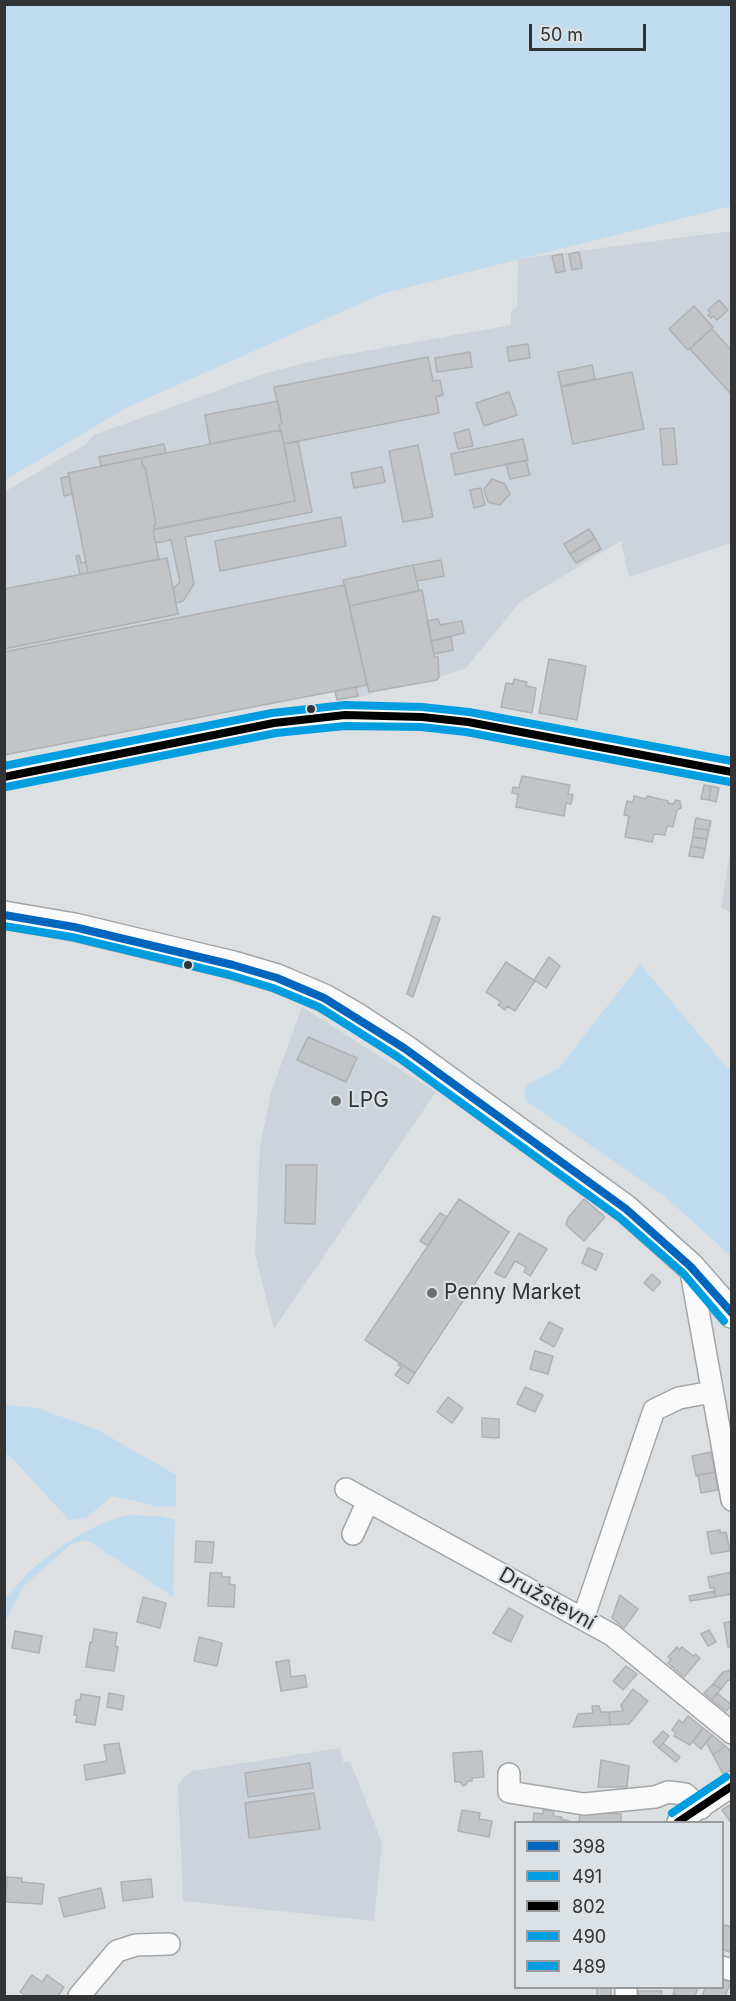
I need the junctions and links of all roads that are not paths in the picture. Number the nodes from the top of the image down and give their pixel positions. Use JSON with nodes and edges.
{"nodes":[{"id":1,"x":732,"y":772,"type":"edge"},
{"id":2,"x":4,"y":777,"type":"edge"},
{"id":3,"x":4,"y":915,"type":"edge"},
{"id":4,"x":690,"y":1266,"type":"junction"},
{"id":5,"x":732,"y":1314,"type":"edge"},
{"id":6,"x":712,"y":1392,"type":"junction"},
{"id":7,"x":346,"y":1489,"type":"dead end"},
{"id":8,"x":732,"y":1500,"type":"edge"},
{"id":9,"x":368,"y":1501,"type":"junction"},
{"id":10,"x":353,"y":1534,"type":"dead end"},
{"id":11,"x":583,"y":1619,"type":"junction"},
{"id":12,"x":732,"y":1733,"type":"edge"},
{"id":13,"x":510,"y":1774,"type":"dead end"},
{"id":14,"x":732,"y":1786,"type":"edge"},
{"id":15,"x":701,"y":1808,"type":"junction"},
{"id":16,"x":680,"y":1821,"type":"edge"},
{"id":17,"x":169,"y":1944,"type":"dead end"},
{"id":18,"x":79,"y":1996,"type":"edge"}],
"edges":[{"from":1,"to":2,"type":"street"},
{"from":3,"to":4,"type":"main road"},
{"from":4,"to":5,"type":"main road"},
{"from":4,"to":6,"type":"street"},
{"from":6,"to":8,"type":"street"},
{"from":6,"to":11,"type":"street"},
{"from":7,"to":9,"type":"street","name":"Družstevní"},
{"from":9,"to":10,"type":"street"},
{"from":9,"to":11,"type":"street","name":"Družstevní"},
{"from":11,"to":12,"type":"street","name":"Družstevní"},
{"from":13,"to":15,"type":"street"},
{"from":14,"to":15,"type":"street"},
{"from":15,"to":16,"type":"street"},
{"from":17,"to":18,"type":"street"}]}
